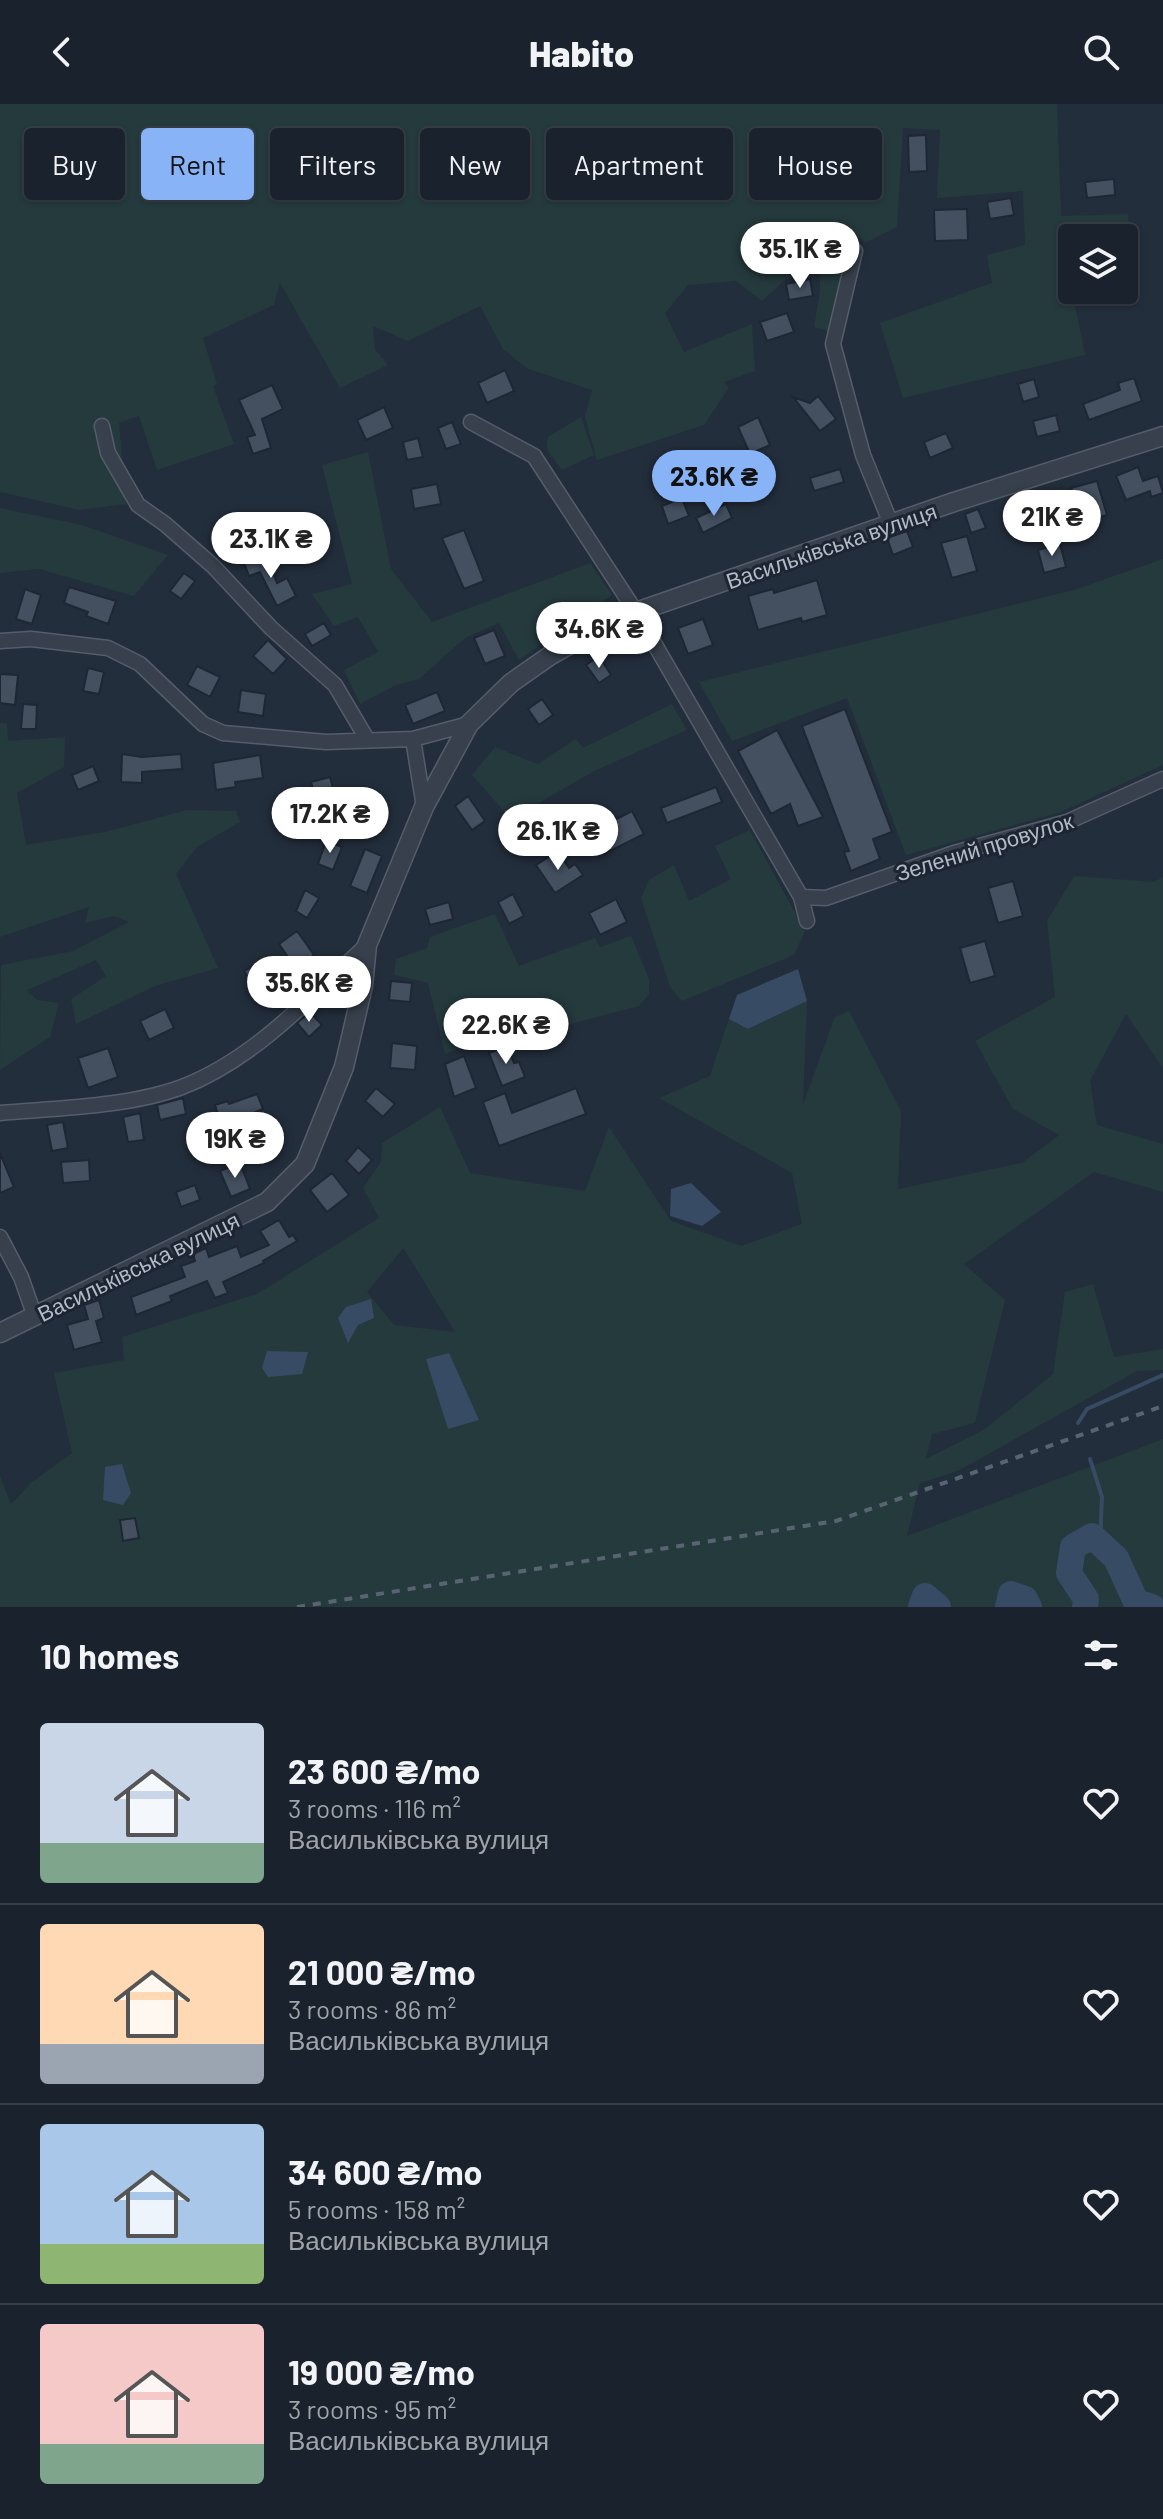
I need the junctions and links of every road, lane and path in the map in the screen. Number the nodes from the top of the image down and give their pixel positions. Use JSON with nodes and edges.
{"nodes":[{"id":1,"x":855,"y":251,"type":"dead end"},
{"id":2,"x":471,"y":422,"type":"dead end"},
{"id":3,"x":102,"y":426,"type":"dead end"},
{"id":4,"x":1163,"y":436,"type":"edge"},
{"id":5,"x":891,"y":524,"type":"junction"},
{"id":6,"x":636,"y":612,"type":"junction"},
{"id":7,"x":0,"y":641,"type":"edge"},
{"id":8,"x":469,"y":724,"type":"junction"},
{"id":9,"x":367,"y":739,"type":"junction"},
{"id":10,"x":413,"y":739,"type":"junction"},
{"id":11,"x":1163,"y":779,"type":"edge"},
{"id":12,"x":424,"y":807,"type":"junction"},
{"id":13,"x":801,"y":897,"type":"junction"},
{"id":14,"x":807,"y":921,"type":"dead end"},
{"id":15,"x":367,"y":945,"type":"junction"},
{"id":16,"x":0,"y":1113,"type":"edge"},
{"id":17,"x":0,"y":1237,"type":"edge"},
{"id":18,"x":35,"y":1317,"type":"junction"},
{"id":19,"x":0,"y":1333,"type":"edge"}],
"edges":[{"from":1,"to":5,"type":"street"},
{"from":2,"to":6,"type":"street"},
{"from":3,"to":9,"type":"street"},
{"from":4,"to":5,"type":"street","name":"Васильківська вулиця"},
{"from":5,"to":6,"type":"street","name":"Васильківська вулиця"},
{"from":6,"to":8,"type":"street","name":"Васильківська вулиця"},
{"from":6,"to":13,"type":"street"},
{"from":7,"to":9,"type":"street"},
{"from":8,"to":10,"type":"street"},
{"from":8,"to":12,"type":"street","name":"Васильківська вулиця"},
{"from":9,"to":10,"type":"street"},
{"from":10,"to":12,"type":"street"},
{"from":11,"to":13,"type":"street","name":"Зелений провулок"},
{"from":12,"to":15,"type":"street","name":"Васильківська вулиця"},
{"from":13,"to":14,"type":"street"},
{"from":15,"to":16,"type":"street"},
{"from":15,"to":18,"type":"street","name":"Васильківська вулиця"},
{"from":17,"to":18,"type":"street"},
{"from":18,"to":19,"type":"street","name":"Васильківська вулиця"}]}
